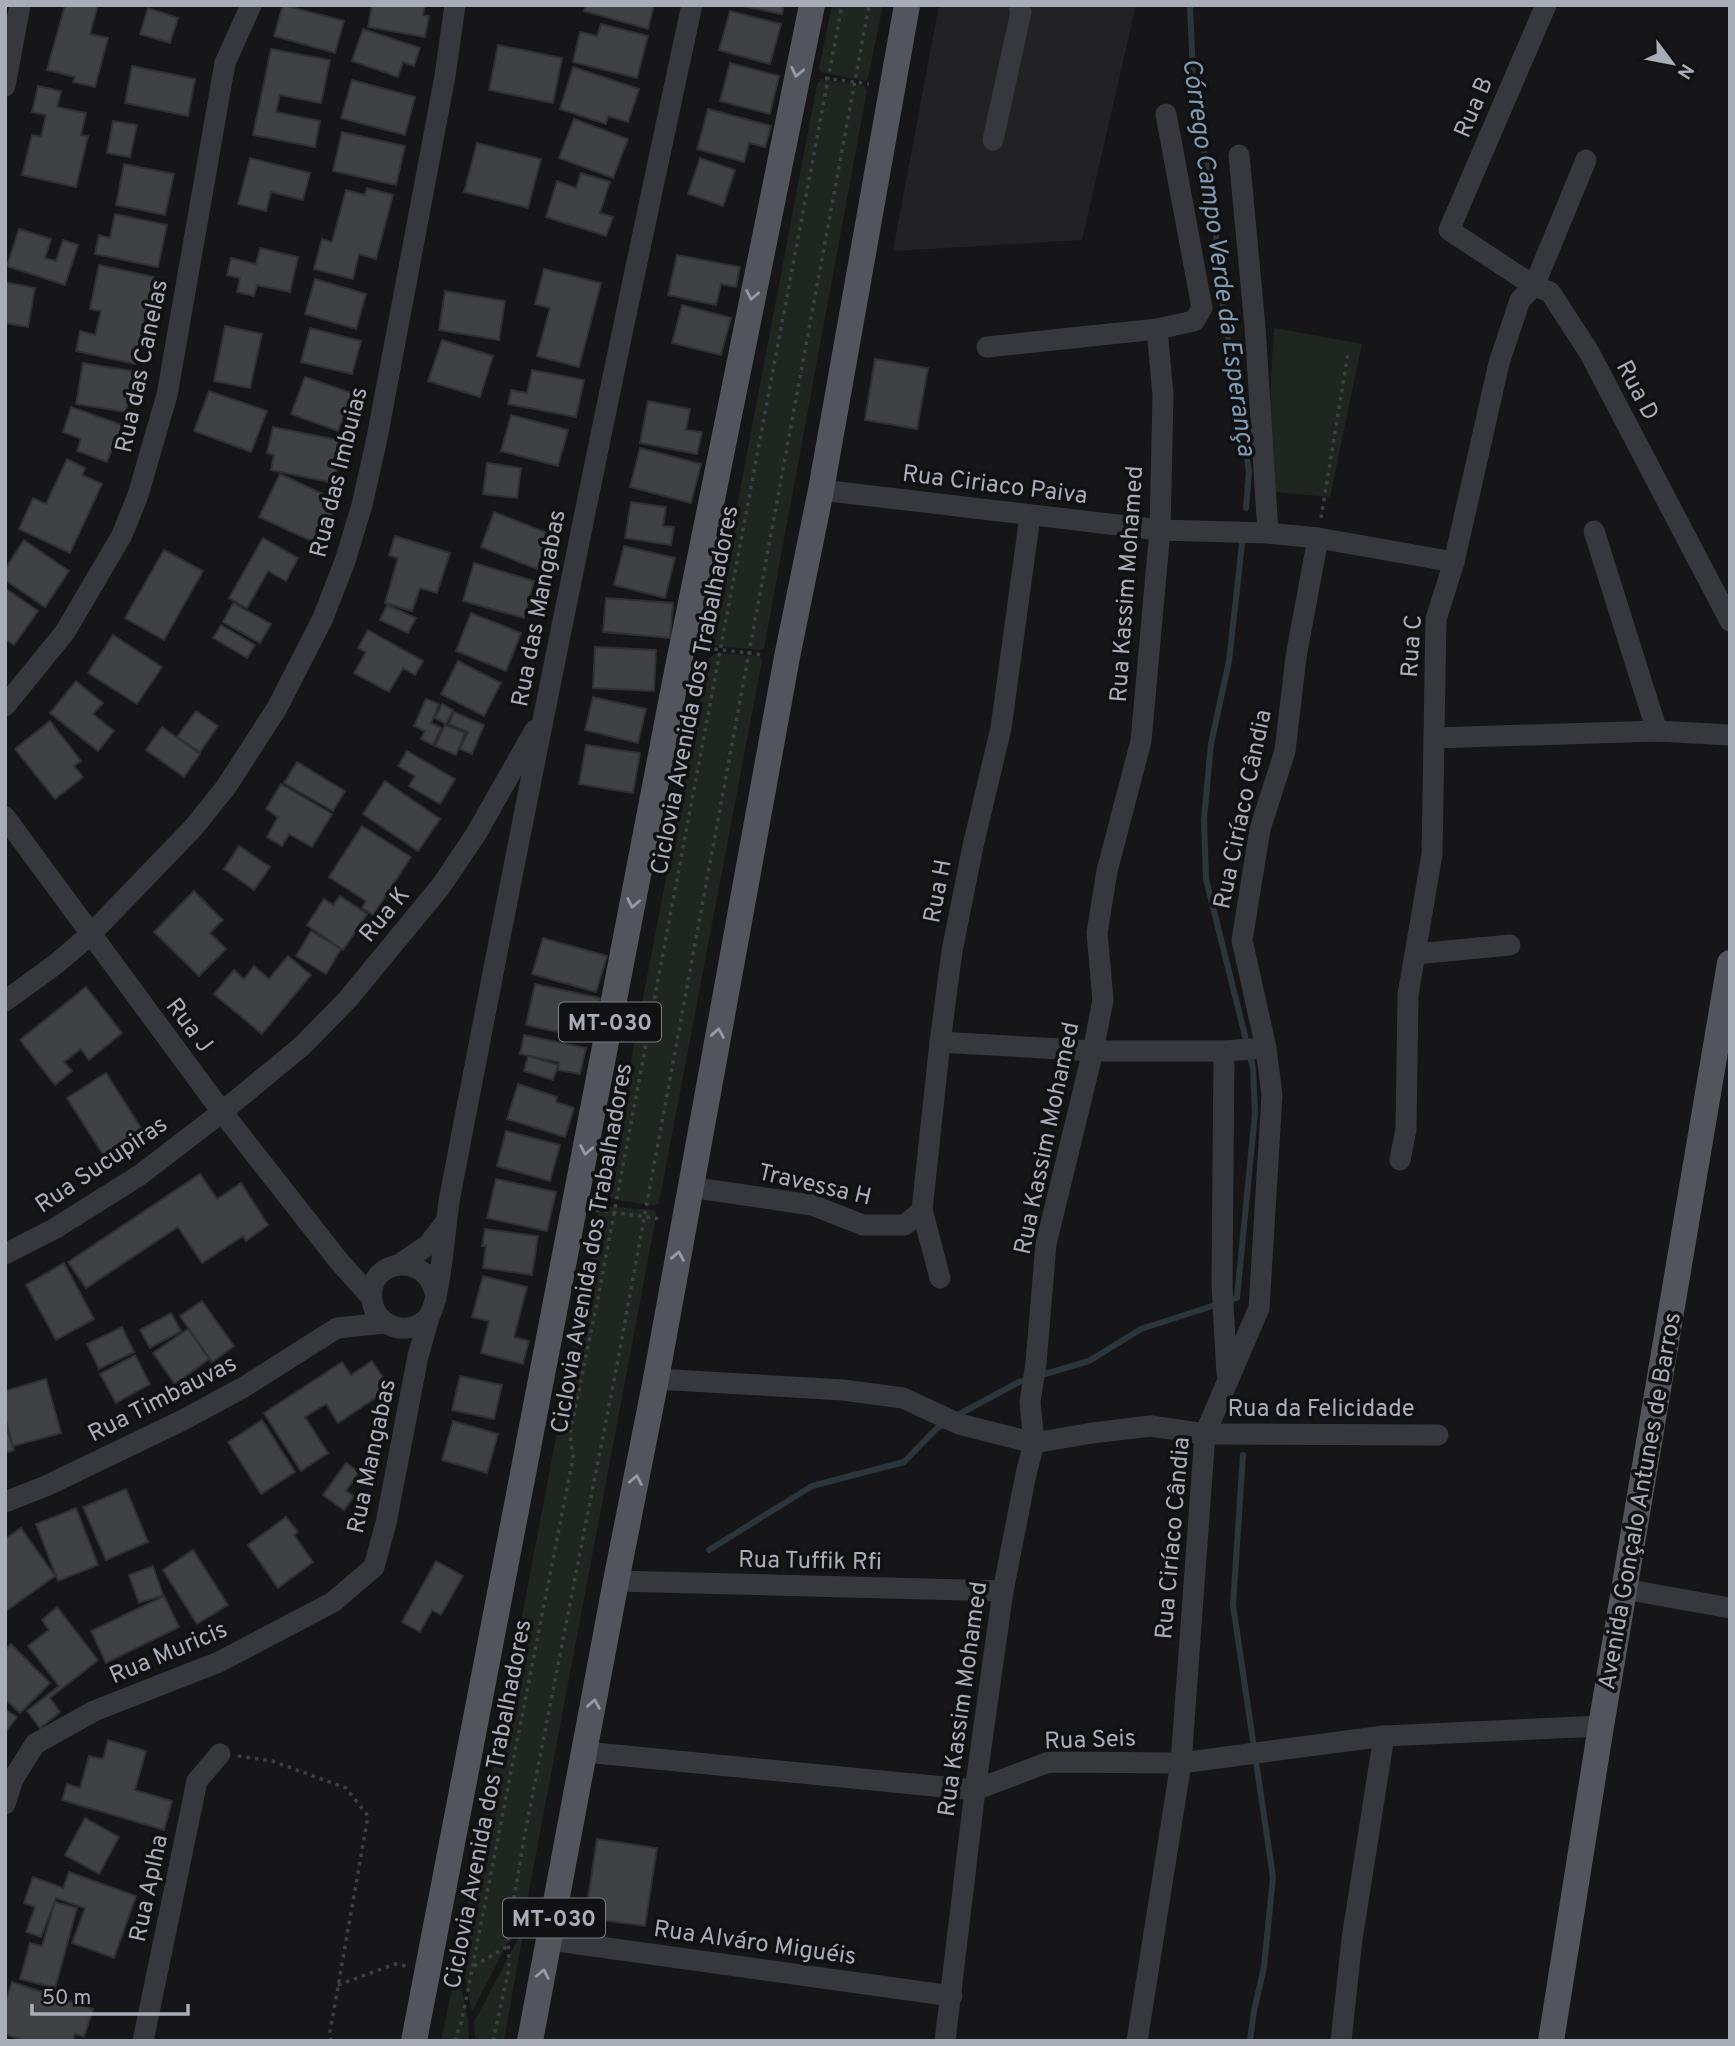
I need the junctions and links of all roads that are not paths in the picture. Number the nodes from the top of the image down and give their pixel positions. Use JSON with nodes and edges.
{"nodes":[{"id":1,"x":20,"y":5,"type":"edge"},
{"id":2,"x":251,"y":5,"type":"edge"},
{"id":3,"x":455,"y":5,"type":"edge"},
{"id":4,"x":692,"y":5,"type":"edge"},
{"id":5,"x":812,"y":5,"type":"edge"},
{"id":6,"x":907,"y":5,"type":"edge"},
{"id":7,"x":1019,"y":5,"type":"edge"},
{"id":8,"x":1546,"y":5,"type":"edge"},
{"id":9,"x":5,"y":86,"type":"edge"},
{"id":10,"x":1166,"y":114,"type":"dead end"},
{"id":11,"x":993,"y":140,"type":"dead end"},
{"id":12,"x":1239,"y":155,"type":"dead end"},
{"id":13,"x":1586,"y":160,"type":"dead end"},
{"id":14,"x":1449,"y":230,"type":"joint"},
{"id":15,"x":1534,"y":286,"type":"junction"},
{"id":16,"x":1157,"y":329,"type":"junction"},
{"id":17,"x":987,"y":347,"type":"dead end"},
{"id":18,"x":821,"y":490,"type":"junction"},
{"id":19,"x":1030,"y":516,"type":"junction"},
{"id":20,"x":1160,"y":530,"type":"junction"},
{"id":21,"x":1594,"y":531,"type":"dead end"},
{"id":22,"x":1268,"y":533,"type":"junction"},
{"id":23,"x":1318,"y":538,"type":"junction"},
{"id":24,"x":1454,"y":562,"type":"junction"},
{"id":25,"x":1730,"y":621,"type":"edge"},
{"id":26,"x":5,"y":706,"type":"edge"},
{"id":27,"x":544,"y":714,"type":"junction"},
{"id":28,"x":1657,"y":731,"type":"junction"},
{"id":29,"x":1730,"y":735,"type":"edge"},
{"id":30,"x":1434,"y":738,"type":"junction"},
{"id":31,"x":5,"y":817,"type":"edge"},
{"id":32,"x":90,"y":935,"type":"junction"},
{"id":33,"x":1510,"y":944,"type":"dead end"},
{"id":34,"x":1415,"y":954,"type":"junction"},
{"id":35,"x":1730,"y":963,"type":"edge"},
{"id":36,"x":5,"y":1001,"type":"edge"},
{"id":37,"x":940,"y":1041,"type":"junction"},
{"id":38,"x":1249,"y":1049,"type":"junction"},
{"id":39,"x":1093,"y":1051,"type":"junction"},
{"id":40,"x":222,"y":1112,"type":"junction"},
{"id":41,"x":1400,"y":1160,"type":"dead end"},
{"id":42,"x":690,"y":1187,"type":"junction"},
{"id":43,"x":922,"y":1210,"type":"junction"},
{"id":44,"x":445,"y":1222,"type":"junction"},
{"id":45,"x":5,"y":1254,"type":"edge"},
{"id":46,"x":338,"y":1260,"type":"junction"},
{"id":47,"x":393,"y":1266,"type":"junction"},
{"id":48,"x":940,"y":1278,"type":"dead end"},
{"id":49,"x":371,"y":1299,"type":"junction"},
{"id":50,"x":433,"y":1306,"type":"junction"},
{"id":51,"x":391,"y":1325,"type":"junction"},
{"id":52,"x":337,"y":1328,"type":"junction"},
{"id":53,"x":418,"y":1356,"type":"junction"},
{"id":54,"x":1228,"y":1378,"type":"junction"},
{"id":55,"x":656,"y":1379,"type":"junction"},
{"id":56,"x":1205,"y":1434,"type":"junction"},
{"id":57,"x":1438,"y":1434,"type":"dead end"},
{"id":58,"x":1034,"y":1443,"type":"junction"},
{"id":59,"x":5,"y":1502,"type":"edge"},
{"id":60,"x":374,"y":1567,"type":"joint"},
{"id":61,"x":616,"y":1581,"type":"junction"},
{"id":62,"x":1624,"y":1589,"type":"junction"},
{"id":63,"x":1003,"y":1591,"type":"junction"},
{"id":64,"x":1730,"y":1608,"type":"edge"},
{"id":65,"x":1601,"y":1726,"type":"junction"},
{"id":66,"x":1384,"y":1736,"type":"junction"},
{"id":67,"x":585,"y":1752,"type":"junction"},
{"id":68,"x":220,"y":1754,"type":"road end"},
{"id":69,"x":1181,"y":1763,"type":"junction"},
{"id":70,"x":975,"y":1790,"type":"junction"},
{"id":71,"x":5,"y":1804,"type":"edge"},
{"id":72,"x":550,"y":1940,"type":"junction"},
{"id":73,"x":952,"y":1996,"type":"junction"},
{"id":74,"x":143,"y":2041,"type":"edge"},
{"id":75,"x":414,"y":2041,"type":"edge"},
{"id":76,"x":530,"y":2041,"type":"edge"},
{"id":77,"x":945,"y":2041,"type":"edge"},
{"id":78,"x":1137,"y":2041,"type":"edge"},
{"id":79,"x":1341,"y":2041,"type":"edge"},
{"id":80,"x":1551,"y":2041,"type":"edge"}],
"edges":[{"from":1,"to":9,"type":"street"},
{"from":2,"to":26,"type":"street","name":"Rua das Canelas"},
{"from":3,"to":32,"type":"street","name":"Rua das Imbuias"},
{"from":4,"to":27,"type":"street","name":"Rua das Mangabas"},
{"from":5,"to":75,"type":"main road","number":"MT-030","one_way":true},
{"from":6,"to":18,"type":"main road","number":"MT-030"},
{"from":7,"to":11,"type":"street"},
{"from":8,"to":14,"type":"street","name":"Rua B"},
{"from":10,"to":16,"type":"street"},
{"from":12,"to":22,"type":"street"},
{"from":13,"to":15,"type":"street","name":"Rua C"},
{"from":14,"to":15,"type":"street","name":"Rua D"},
{"from":15,"to":24,"type":"street","name":"Rua C"},
{"from":15,"to":25,"type":"street","name":"Rua D"},
{"from":16,"to":17,"type":"street"},
{"from":16,"to":20,"type":"street","name":"Rua Kassim Mohamed"},
{"from":18,"to":19,"type":"street","name":"Rua Ciriaco Paiva"},
{"from":42,"to":18,"type":"main road","number":"MT-030","one_way":true},
{"from":19,"to":20,"type":"street","name":"Rua Ciriaco Paiva"},
{"from":19,"to":37,"type":"street","name":"Rua H"},
{"from":20,"to":22,"type":"street","name":"Rua Ciriaco Paiva"},
{"from":20,"to":39,"type":"street","name":"Rua Kassim Mohamed"},
{"from":21,"to":28,"type":"street"},
{"from":22,"to":23,"type":"street","name":"Rua Ciriaco Paiva"},
{"from":23,"to":24,"type":"street","name":"Rua Ciriaco Paiva"},
{"from":23,"to":38,"type":"street","name":"Rua Ciríaco Cândia"},
{"from":24,"to":30,"type":"street","name":"Rua C"},
{"from":27,"to":40,"type":"street","name":"Rua K"},
{"from":27,"to":44,"type":"street","name":"Rua das Mangabas"},
{"from":28,"to":29,"type":"street"},
{"from":28,"to":30,"type":"street"},
{"from":30,"to":34,"type":"street","name":"Rua C"},
{"from":31,"to":32,"type":"street","name":"Rua J"},
{"from":32,"to":36,"type":"street","name":"Rua das Imbuias"},
{"from":32,"to":40,"type":"street","name":"Rua J"},
{"from":33,"to":34,"type":"street"},
{"from":34,"to":41,"type":"street","name":"Rua C"},
{"from":35,"to":62,"type":"main road","name":"Avenida Gonçalo Antunes de Barros"},
{"from":37,"to":39,"type":"street"},
{"from":37,"to":43,"type":"street","name":"Rua H"},
{"from":38,"to":39,"type":"street"},
{"from":38,"to":54,"type":"street"},
{"from":38,"to":54,"type":"street","name":"Rua Ciríaco Cândia"},
{"from":39,"to":58,"type":"street","name":"Rua Kassim Mohamed"},
{"from":40,"to":45,"type":"street","name":"Rua Sucupiras"},
{"from":40,"to":46,"type":"street","name":"Rua J"},
{"from":42,"to":43,"type":"street","name":"Travessa H"},
{"from":55,"to":42,"type":"main road","number":"MT-030","one_way":true},
{"from":43,"to":48,"type":"street","name":"Rua H"},
{"from":44,"to":47,"type":"street"},
{"from":44,"to":50,"type":"street","name":"Rua das Mangabas"},
{"from":46,"to":47,"type":"street"},
{"from":46,"to":49,"type":"street","name":"Rua J"},
{"from":47,"to":49,"type":"street"},
{"from":47,"to":50,"type":"street"},
{"from":49,"to":51,"type":"street"},
{"from":49,"to":52,"type":"street"},
{"from":50,"to":51,"type":"street"},
{"from":50,"to":53,"type":"street","name":"Rua Mangabas"},
{"from":51,"to":52,"type":"street"},
{"from":51,"to":53,"type":"street"},
{"from":52,"to":59,"type":"street","name":"Rua Timbauvas"},
{"from":53,"to":60,"type":"street","name":"Rua Mangabas"},
{"from":54,"to":56,"type":"street","name":"Rua Ciríaco Cândia"},
{"from":55,"to":58,"type":"street"},
{"from":61,"to":55,"type":"main road","number":"MT-030","one_way":true},
{"from":56,"to":57,"type":"street","name":"Rua da Felicidade"},
{"from":56,"to":58,"type":"street","name":"Rua da Felicidade"},
{"from":56,"to":69,"type":"street","name":"Rua Ciríaco Cândia"},
{"from":58,"to":63,"type":"street","name":"Rua Kassim Mohamed"},
{"from":60,"to":71,"type":"street","name":"Rua Muricis"},
{"from":61,"to":63,"type":"street","name":"Rua Tuffik Rfi"},
{"from":67,"to":61,"type":"main road","number":"MT-030","one_way":true},
{"from":62,"to":64,"type":"street"},
{"from":62,"to":65,"type":"main road","name":"Avenida Gonçalo Antunes de Barros"},
{"from":63,"to":70,"type":"street","name":"Rua Kassim Mohamed"},
{"from":65,"to":66,"type":"street","name":"Rua Seis"},
{"from":65,"to":80,"type":"main road","name":"Avenida Gonçalo Antunes de Barros"},
{"from":66,"to":69,"type":"street","name":"Rua Seis"},
{"from":66,"to":79,"type":"street"},
{"from":67,"to":70,"type":"street","name":"Rua Seis"},
{"from":67,"to":72,"type":"main road","number":"MT-030"},
{"from":68,"to":74,"type":"street","name":"Rua Aplha"},
{"from":69,"to":70,"type":"street","name":"Rua Seis"},
{"from":69,"to":78,"type":"street","name":"Rua Ciríaco Cândia"},
{"from":70,"to":73,"type":"street","name":"Rua Kassim Mohamed"},
{"from":72,"to":73,"type":"street","name":"Rua Alváro Miguéis"},
{"from":76,"to":72,"type":"main road","number":"MT-030","one_way":true},
{"from":73,"to":77,"type":"street","name":"Rua Kassim Mohamed"}]}
